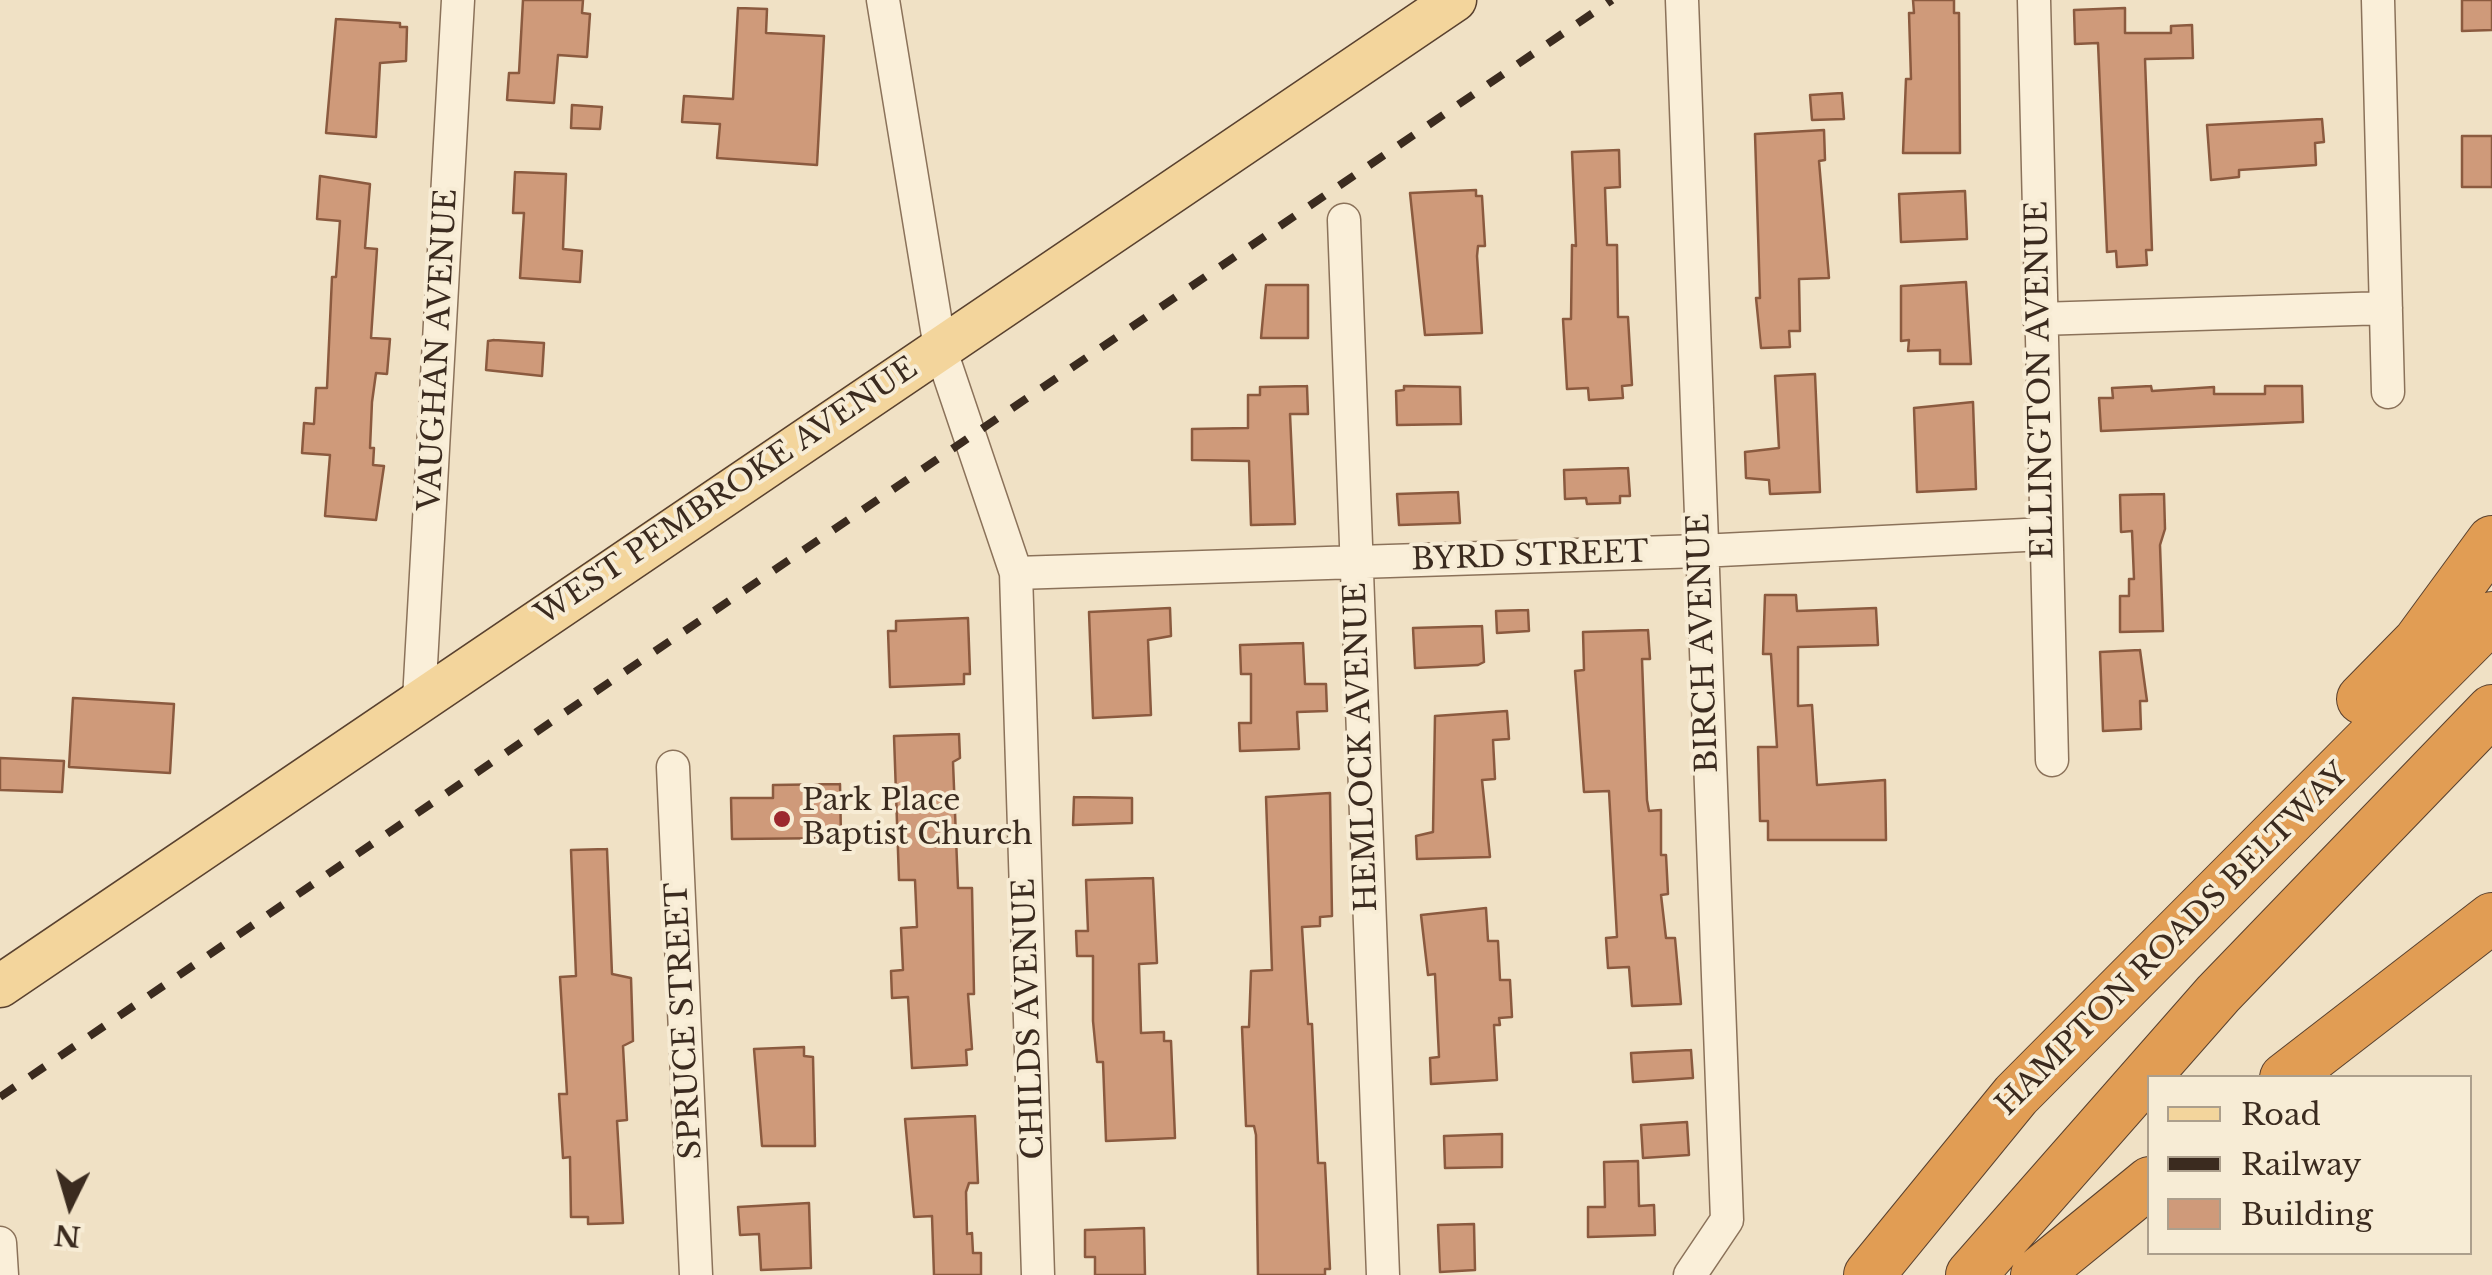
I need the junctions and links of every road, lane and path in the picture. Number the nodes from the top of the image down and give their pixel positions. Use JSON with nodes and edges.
{"nodes":[{"id":1,"x":458,"y":0,"type":"edge"},
{"id":2,"x":883,"y":0,"type":"edge"},
{"id":3,"x":1456,"y":0,"type":"edge"},
{"id":4,"x":1682,"y":0,"type":"edge"},
{"id":5,"x":2034,"y":0,"type":"edge"},
{"id":6,"x":2378,"y":0,"type":"edge"},
{"id":7,"x":1344,"y":220,"type":"dead end"},
{"id":8,"x":2386,"y":308,"type":"junction"},
{"id":9,"x":2038,"y":319,"type":"junction"},
{"id":10,"x":940,"y":348,"type":"junction"},
{"id":11,"x":2388,"y":392,"type":"dead end"},
{"id":12,"x":2045,"y":534,"type":"junction"},
{"id":13,"x":2492,"y":541,"type":"edge"},
{"id":14,"x":1700,"y":551,"type":"junction"},
{"id":15,"x":1355,"y":563,"type":"junction"},
{"id":16,"x":1016,"y":573,"type":"junction"},
{"id":17,"x":2492,"y":618,"type":"edge"},
{"id":18,"x":419,"y":700,"type":"junction"},
{"id":19,"x":2492,"y":710,"type":"edge"},
{"id":20,"x":2052,"y":760,"type":"dead end"},
{"id":21,"x":673,"y":767,"type":"dead end"},
{"id":22,"x":2492,"y":918,"type":"edge"},
{"id":23,"x":0,"y":986,"type":"edge"},
{"id":24,"x":2147,"y":1075,"type":"edge"},
{"id":25,"x":2147,"y":1075,"type":"edge"},
{"id":26,"x":2289,"y":1075,"type":"edge"},
{"id":27,"x":2016,"y":1095,"type":"junction"},
{"id":28,"x":2147,"y":1184,"type":"edge"},
{"id":29,"x":0,"y":1243,"type":"edge"},
{"id":30,"x":2,"y":1275,"type":"edge"},
{"id":31,"x":696,"y":1275,"type":"edge"},
{"id":32,"x":1038,"y":1275,"type":"edge"},
{"id":33,"x":1384,"y":1275,"type":"edge"},
{"id":34,"x":1690,"y":1275,"type":"edge"},
{"id":35,"x":1869,"y":1275,"type":"edge"},
{"id":36,"x":1972,"y":1275,"type":"edge"},
{"id":37,"x":2036,"y":1275,"type":"edge"}],
"edges":[{"from":1,"to":18,"type":"street","name":"VAUGHAN AVENUE"},
{"from":2,"to":10,"type":"street","name":"CHILDS AVENUE"},
{"from":3,"to":10,"type":"main road","name":"WEST PEMBROKE AVENUE"},
{"from":4,"to":14,"type":"street","name":"BIRCH AVENUE"},
{"from":5,"to":9,"type":"street","name":"ELLINGTON AVENUE"},
{"from":6,"to":8,"type":"street"},
{"from":7,"to":15,"type":"street","name":"HEMLOCK AVENUE"},
{"from":8,"to":9,"type":"street"},
{"from":8,"to":11,"type":"street"},
{"from":9,"to":12,"type":"street","name":"ELLINGTON AVENUE"},
{"from":10,"to":16,"type":"street","name":"CHILDS AVENUE"},
{"from":10,"to":18,"type":"main road","name":"WEST PEMBROKE AVENUE"},
{"from":12,"to":14,"type":"street","name":"BYRD STREET"},
{"from":12,"to":20,"type":"street","name":"ELLINGTON AVENUE"},
{"from":13,"to":27,"type":"highway"},
{"from":14,"to":15,"type":"street","name":"BYRD STREET"},
{"from":14,"to":34,"type":"street","name":"BIRCH AVENUE"},
{"from":15,"to":16,"type":"street","name":"BYRD STREET"},
{"from":15,"to":33,"type":"street","name":"HEMLOCK AVENUE"},
{"from":16,"to":32,"type":"street","name":"CHILDS AVENUE"},
{"from":17,"to":27,"type":"highway","name":"HAMPTON ROADS BELTWAY"},
{"from":18,"to":23,"type":"main road","name":"WEST PEMBROKE AVENUE"},
{"from":19,"to":25,"type":"highway"},
{"from":21,"to":31,"type":"street","name":"SPRUCE STREET"},
{"from":22,"to":26,"type":"highway"},
{"from":24,"to":36,"type":"highway"},
{"from":27,"to":35,"type":"highway","name":"HAMPTON ROADS BELTWAY"},
{"from":28,"to":37,"type":"highway"},
{"from":29,"to":30,"type":"street"}]}
